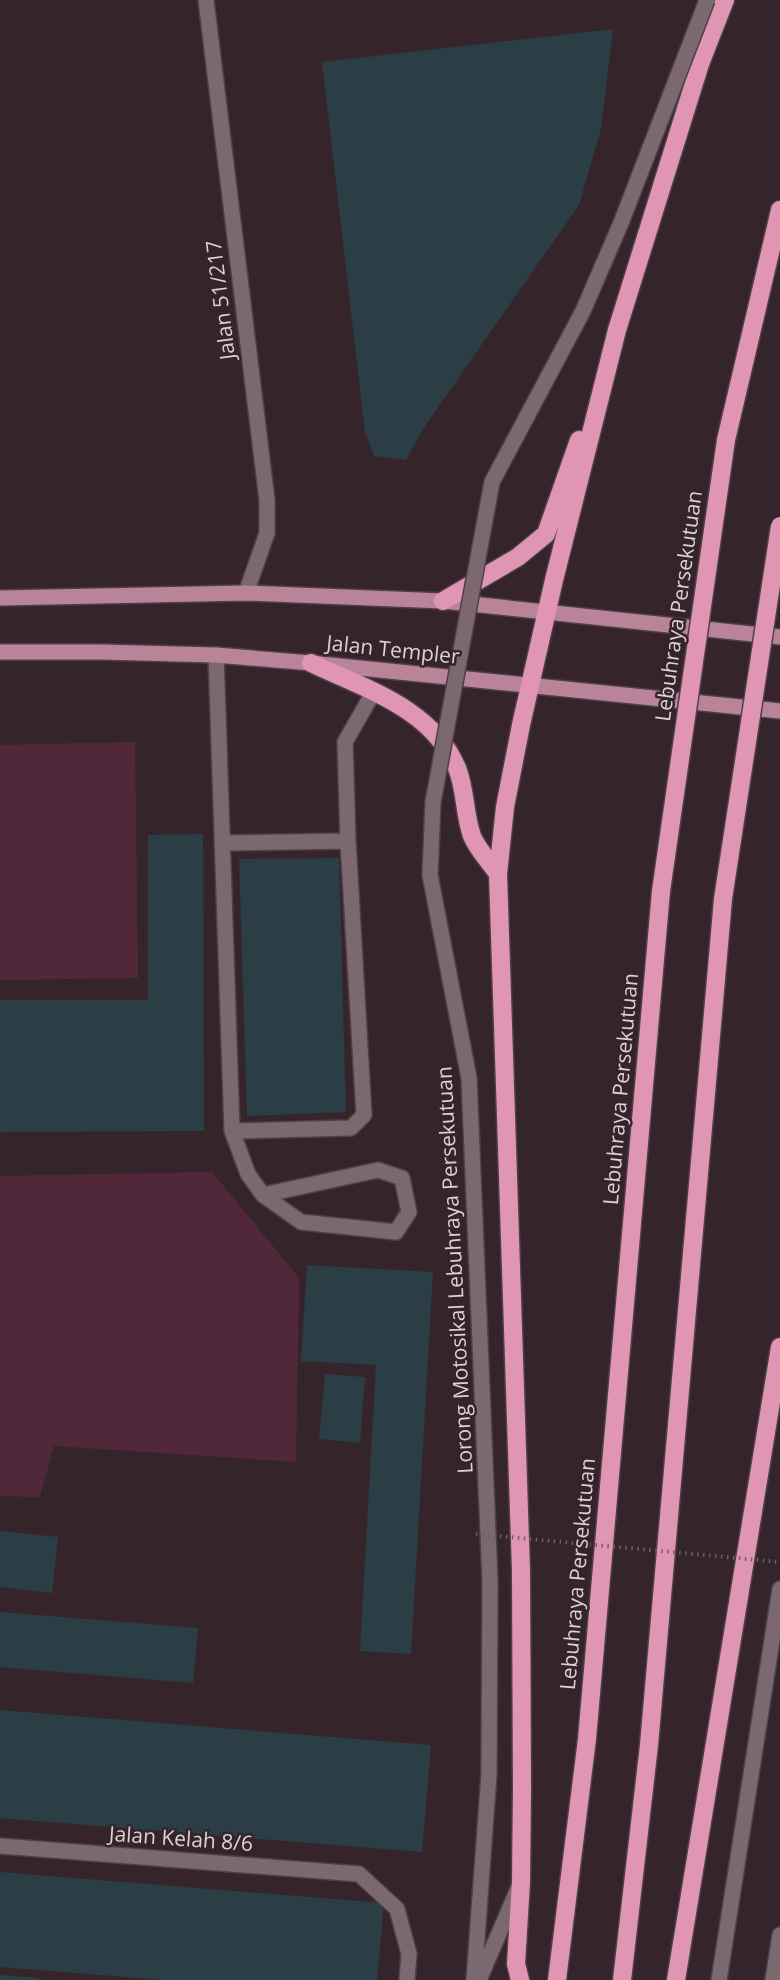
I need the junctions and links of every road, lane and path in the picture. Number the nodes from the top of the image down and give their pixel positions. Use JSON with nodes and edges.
{"nodes":[{"id":1,"x":207,"y":0,"type":"edge"},
{"id":2,"x":707,"y":0,"type":"edge"},
{"id":3,"x":714,"y":0,"type":"edge"},
{"id":4,"x":725,"y":0,"type":"edge"},
{"id":5,"x":700,"y":64,"type":"junction"},
{"id":6,"x":780,"y":210,"type":"edge"},
{"id":7,"x":617,"y":330,"type":"junction"},
{"id":8,"x":780,"y":526,"type":"edge"},
{"id":9,"x":246,"y":593,"type":"junction"},
{"id":10,"x":0,"y":598,"type":"edge"},
{"id":11,"x":443,"y":601,"type":"junction"},
{"id":12,"x":547,"y":612,"type":"junction"},
{"id":13,"x":780,"y":637,"type":"edge"},
{"id":14,"x":0,"y":652,"type":"edge"},
{"id":15,"x":216,"y":656,"type":"junction"},
{"id":16,"x":311,"y":663,"type":"junction"},
{"id":17,"x":530,"y":685,"type":"junction"},
{"id":18,"x":373,"y":693,"type":"junction"},
{"id":19,"x":780,"y":711,"type":"edge"},
{"id":20,"x":348,"y":841,"type":"junction"},
{"id":21,"x":223,"y":843,"type":"junction"},
{"id":22,"x":498,"y":874,"type":"junction"},
{"id":23,"x":232,"y":1131,"type":"junction"},
{"id":24,"x":263,"y":1195,"type":"junction"},
{"id":25,"x":780,"y":1347,"type":"edge"},
{"id":26,"x":476,"y":1534,"type":"dead end"},
{"id":27,"x":780,"y":1562,"type":"edge"},
{"id":28,"x":780,"y":1589,"type":"edge"},
{"id":29,"x":0,"y":1846,"type":"edge"},
{"id":30,"x":521,"y":1882,"type":"junction"},
{"id":31,"x":780,"y":1935,"type":"edge"},
{"id":32,"x":407,"y":1980,"type":"edge"},
{"id":33,"x":474,"y":1980,"type":"edge"},
{"id":34,"x":479,"y":1980,"type":"edge"},
{"id":35,"x":520,"y":1980,"type":"edge"},
{"id":36,"x":557,"y":1980,"type":"edge"},
{"id":37,"x":622,"y":1980,"type":"edge"},
{"id":38,"x":676,"y":1980,"type":"edge"},
{"id":39,"x":719,"y":1980,"type":"edge"},
{"id":40,"x":773,"y":1980,"type":"edge"}],
"edges":[{"from":1,"to":9,"type":"street","name":"Jalan 51/217"},
{"from":2,"to":33,"type":"street","name":"Lorong Motosikal Lebuhraya Persekutuan","bridge":true},
{"from":3,"to":5,"type":"street"},
{"from":4,"to":5,"type":"highway"},
{"from":5,"to":7,"type":"highway"},
{"from":6,"to":36,"type":"highway","name":"Lebuhraya Persekutuan","bridge":true},
{"from":7,"to":11,"type":"highway"},
{"from":7,"to":12,"type":"highway"},
{"from":8,"to":37,"type":"highway","bridge":true},
{"from":9,"to":10,"type":"main road"},
{"from":9,"to":11,"type":"main road"},
{"from":11,"to":12,"type":"main road"},
{"from":12,"to":13,"type":"main road"},
{"from":12,"to":17,"type":"highway"},
{"from":14,"to":15,"type":"main road","name":"Jalan Templer"},
{"from":15,"to":16,"type":"main road","name":"Jalan Templer"},
{"from":15,"to":21,"type":"street"},
{"from":16,"to":17,"type":"main road","name":"Jalan Templer"},
{"from":16,"to":18,"type":"highway"},
{"from":17,"to":19,"type":"main road","name":"Jalan Templer"},
{"from":17,"to":22,"type":"highway"},
{"from":18,"to":20,"type":"street"},
{"from":18,"to":22,"type":"highway"},
{"from":20,"to":21,"type":"street"},
{"from":20,"to":23,"type":"street"},
{"from":21,"to":23,"type":"street"},
{"from":22,"to":30,"type":"highway"},
{"from":23,"to":24,"type":"street"},
{"from":24,"to":24,"type":"street"},
{"from":25,"to":38,"type":"highway"},
{"from":26,"to":27,"type":"path","bridge":true},
{"from":28,"to":39,"type":"street"},
{"from":29,"to":32,"type":"street","name":"Jalan Kelah 8/6"},
{"from":30,"to":34,"type":"street"},
{"from":30,"to":35,"type":"highway"},
{"from":31,"to":40,"type":"street"}]}
